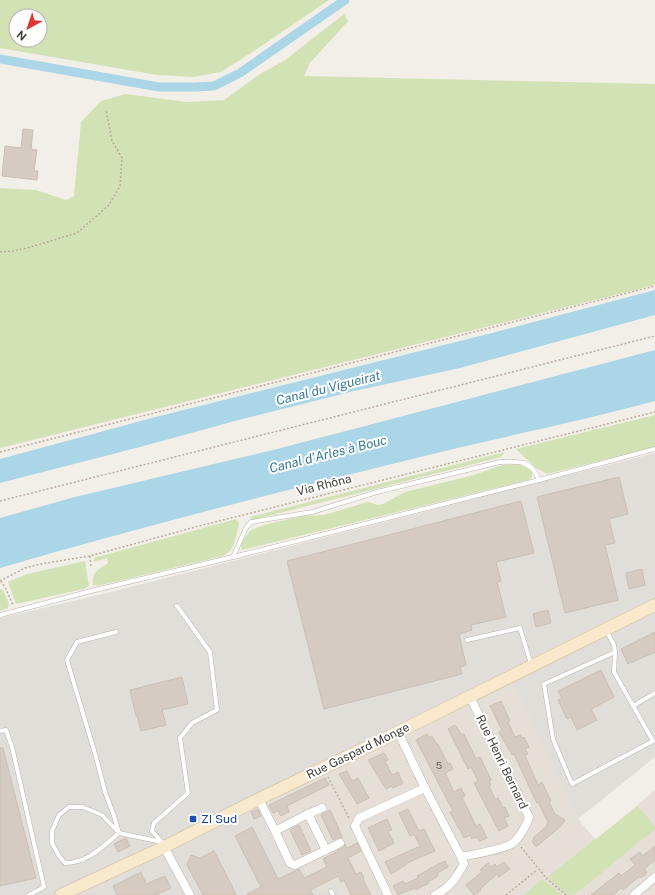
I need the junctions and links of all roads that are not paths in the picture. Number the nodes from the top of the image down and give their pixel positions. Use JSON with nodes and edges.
{"nodes":[{"id":1,"x":655,"y":450,"type":"edge"},
{"id":2,"x":539,"y":480,"type":"junction"},
{"id":3,"x":233,"y":557,"type":"junction"},
{"id":4,"x":655,"y":605,"type":"edge"},
{"id":5,"x":177,"y":606,"type":"dead end"},
{"id":6,"x":0,"y":615,"type":"edge"},
{"id":7,"x":606,"y":630,"type":"junction"},
{"id":8,"x":116,"y":632,"type":"dead end"},
{"id":9,"x":466,"y":640,"type":"dead end"},
{"id":10,"x":615,"y":652,"type":"junction"},
{"id":11,"x":532,"y":666,"type":"junction"},
{"id":12,"x":655,"y":693,"type":"edge"},
{"id":13,"x":470,"y":697,"type":"junction"},
{"id":14,"x":633,"y":706,"type":"junction"},
{"id":15,"x":0,"y":731,"type":"edge"},
{"id":16,"x":398,"y":732,"type":"junction"},
{"id":17,"x":425,"y":788,"type":"junction"},
{"id":18,"x":259,"y":799,"type":"junction"},
{"id":19,"x":322,"y":808,"type":"dead end"},
{"id":20,"x":308,"y":814,"type":"junction"},
{"id":21,"x":275,"y":831,"type":"junction"},
{"id":22,"x":119,"y":834,"type":"junction"},
{"id":23,"x":340,"y":843,"type":"dead end"},
{"id":24,"x":163,"y":844,"type":"junction"},
{"id":25,"x":326,"y":850,"type":"junction"},
{"id":26,"x":461,"y":857,"type":"junction"},
{"id":27,"x":655,"y":877,"type":"edge"},
{"id":28,"x":29,"y":895,"type":"edge"},
{"id":29,"x":61,"y":895,"type":"edge"},
{"id":30,"x":190,"y":895,"type":"edge"},
{"id":31,"x":388,"y":895,"type":"edge"},
{"id":32,"x":435,"y":895,"type":"edge"},
{"id":33,"x":634,"y":895,"type":"edge"}],
"edges":[{"from":1,"to":2,"type":"lane"},
{"from":2,"to":3,"type":"lane"},
{"from":2,"to":3,"type":"lane"},
{"from":3,"to":6,"type":"lane"},
{"from":4,"to":7,"type":"street","name":"Rue Gaspard Monge"},
{"from":5,"to":24,"type":"lane"},
{"from":7,"to":10,"type":"lane"},
{"from":7,"to":11,"type":"street","name":"Rue Gaspard Monge"},
{"from":8,"to":22,"type":"lane"},
{"from":9,"to":11,"type":"lane"},
{"from":10,"to":14,"type":"lane"},
{"from":10,"to":14,"type":"lane"},
{"from":11,"to":13,"type":"street","name":"Rue Gaspard Monge"},
{"from":12,"to":14,"type":"lane"},
{"from":13,"to":16,"type":"street","name":"Rue Gaspard Monge"},
{"from":13,"to":26,"type":"street","name":"Rue Henri Bernard"},
{"from":15,"to":28,"type":"lane"},
{"from":16,"to":17,"type":"street"},
{"from":16,"to":18,"type":"street","name":"Rue Gaspard Monge"},
{"from":17,"to":26,"type":"street"},
{"from":17,"to":31,"type":"street"},
{"from":18,"to":21,"type":"street"},
{"from":18,"to":24,"type":"street","name":"Rue Gaspard Monge"},
{"from":19,"to":20,"type":"street"},
{"from":20,"to":21,"type":"street"},
{"from":20,"to":25,"type":"street"},
{"from":21,"to":25,"type":"street"},
{"from":22,"to":22,"type":"lane"},
{"from":22,"to":24,"type":"lane"},
{"from":23,"to":25,"type":"street"},
{"from":24,"to":29,"type":"street","name":"Rue Gaspard Monge"},
{"from":24,"to":30,"type":"street"},
{"from":26,"to":32,"type":"street"},
{"from":27,"to":33,"type":"street"}]}
